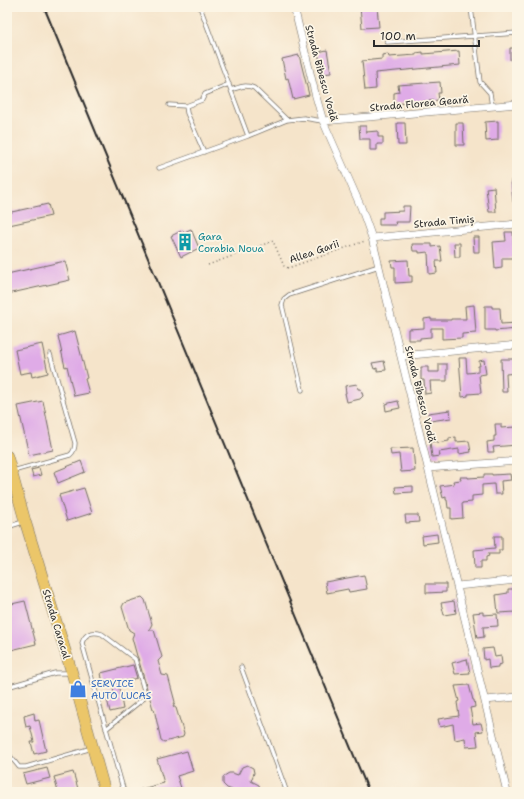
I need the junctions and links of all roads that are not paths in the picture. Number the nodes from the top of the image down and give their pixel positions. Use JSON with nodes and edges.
{"nodes":[{"id":1,"x":200,"y":7,"type":"edge"},
{"id":2,"x":294,"y":7,"type":"edge"},
{"id":3,"x":471,"y":7,"type":"edge"},
{"id":4,"x":517,"y":33,"type":"edge"},
{"id":5,"x":474,"y":36,"type":"junction"},
{"id":6,"x":387,"y":42,"type":"dead end"},
{"id":7,"x":229,"y":84,"type":"junction"},
{"id":8,"x":231,"y":90,"type":"junction"},
{"id":9,"x":517,"y":104,"type":"edge"},
{"id":10,"x":169,"y":105,"type":"dead end"},
{"id":11,"x":186,"y":106,"type":"junction"},
{"id":12,"x":492,"y":106,"type":"junction"},
{"id":13,"x":287,"y":120,"type":"junction"},
{"id":14,"x":323,"y":122,"type":"junction"},
{"id":15,"x":248,"y":136,"type":"junction"},
{"id":16,"x":204,"y":152,"type":"junction"},
{"id":17,"x":159,"y":168,"type":"dead end"},
{"id":18,"x":517,"y":224,"type":"edge"},
{"id":19,"x":372,"y":238,"type":"junction"},
{"id":20,"x":379,"y":266,"type":"junction"},
{"id":21,"x":517,"y":345,"type":"edge"},
{"id":22,"x":50,"y":354,"type":"dead end"},
{"id":23,"x":401,"y":356,"type":"junction"},
{"id":24,"x":302,"y":390,"type":"dead end"},
{"id":25,"x":7,"y":456,"type":"edge"},
{"id":26,"x":517,"y":461,"type":"edge"},
{"id":27,"x":428,"y":468,"type":"junction"},
{"id":28,"x":12,"y":471,"type":"junction"},
{"id":29,"x":25,"y":521,"type":"junction"},
{"id":30,"x":7,"y":527,"type":"edge"},
{"id":31,"x":517,"y":580,"type":"edge"},
{"id":32,"x":457,"y":586,"type":"junction"},
{"id":33,"x":241,"y":667,"type":"dead end"},
{"id":34,"x":72,"y":672,"type":"junction"},
{"id":35,"x":7,"y":687,"type":"edge"},
{"id":36,"x":517,"y":697,"type":"edge"},
{"id":37,"x":485,"y":700,"type":"junction"},
{"id":38,"x":106,"y":729,"type":"junction"},
{"id":39,"x":7,"y":746,"type":"edge"},
{"id":40,"x":93,"y":747,"type":"junction"},
{"id":41,"x":105,"y":792,"type":"edge"},
{"id":42,"x":124,"y":792,"type":"edge"},
{"id":43,"x":286,"y":792,"type":"edge"},
{"id":44,"x":507,"y":792,"type":"edge"}],
"edges":[{"from":1,"to":7,"type":"lane"},
{"from":2,"to":14,"type":"street","name":"Strada Bibescu Vodă"},
{"from":3,"to":5,"type":"lane"},
{"from":4,"to":5,"type":"lane"},
{"from":5,"to":6,"type":"lane"},
{"from":5,"to":12,"type":"lane"},
{"from":7,"to":8,"type":"lane"},
{"from":7,"to":11,"type":"lane"},
{"from":8,"to":13,"type":"lane"},
{"from":8,"to":15,"type":"lane"},
{"from":9,"to":12,"type":"street","name":"Strada Florea Geară"},
{"from":10,"to":11,"type":"lane"},
{"from":11,"to":16,"type":"lane"},
{"from":12,"to":14,"type":"street","name":"Strada Florea Geară"},
{"from":13,"to":14,"type":"lane"},
{"from":13,"to":15,"type":"lane"},
{"from":14,"to":19,"type":"street","name":"Strada Bibescu Vodă"},
{"from":15,"to":16,"type":"lane"},
{"from":16,"to":17,"type":"lane"},
{"from":18,"to":19,"type":"street","name":"Strada Timiș"},
{"from":19,"to":20,"type":"street","name":"Strada Bibescu Vodă"},
{"from":20,"to":23,"type":"street","name":"Strada Bibescu Vodă"},
{"from":20,"to":24,"type":"lane"},
{"from":21,"to":23,"type":"street"},
{"from":22,"to":28,"type":"lane"},
{"from":23,"to":27,"type":"street","name":"Strada Bibescu Vodă"},
{"from":25,"to":28,"type":"main road","name":"Strada Caracal"},
{"from":26,"to":27,"type":"street"},
{"from":27,"to":32,"type":"street","name":"Strada Bibescu Vodă"},
{"from":28,"to":29,"type":"main road","name":"Strada Caracal"},
{"from":29,"to":30,"type":"lane"},
{"from":29,"to":34,"type":"main road","name":"Strada Caracal"},
{"from":31,"to":32,"type":"street"},
{"from":32,"to":37,"type":"street","name":"Strada Bibescu Vodă"},
{"from":33,"to":43,"type":"lane"},
{"from":34,"to":35,"type":"lane"},
{"from":34,"to":40,"type":"main road","name":"Strada Caracal"},
{"from":36,"to":37,"type":"street"},
{"from":37,"to":44,"type":"street","name":"Strada Bibescu Vodă"},
{"from":38,"to":38,"type":"lane"},
{"from":38,"to":42,"type":"lane"},
{"from":39,"to":40,"type":"lane"},
{"from":40,"to":41,"type":"main road","name":"Strada Caracal"}]}
